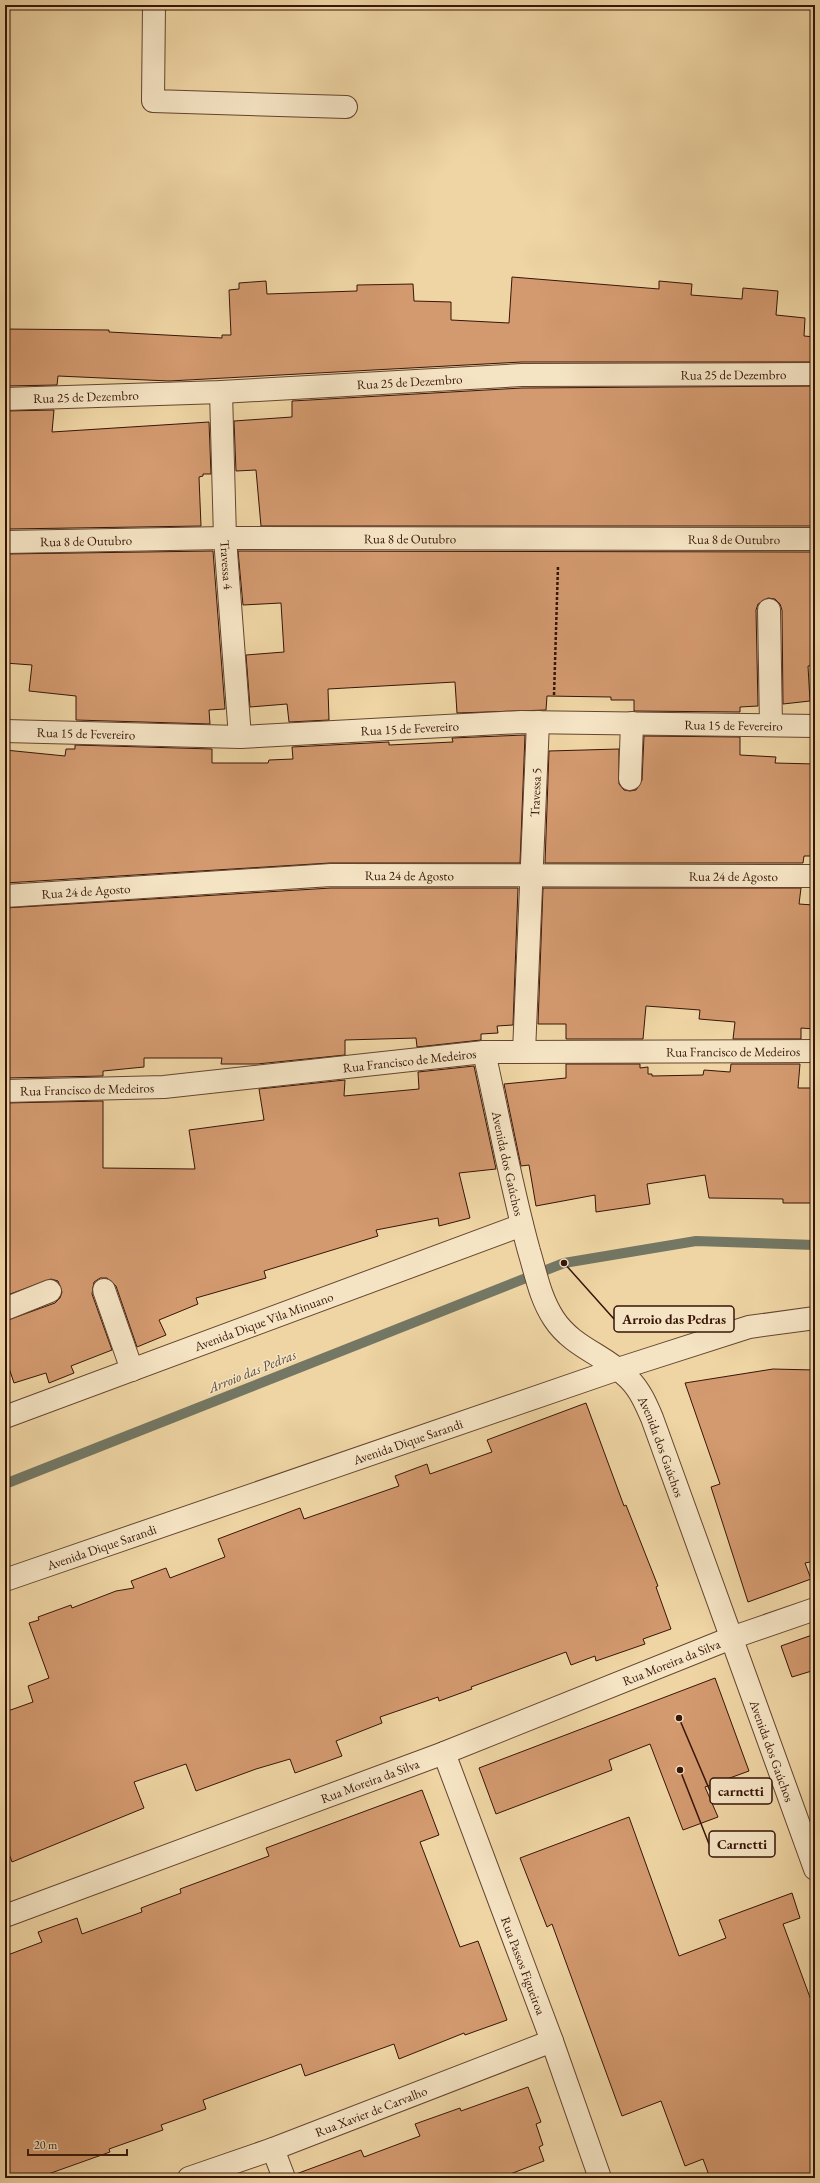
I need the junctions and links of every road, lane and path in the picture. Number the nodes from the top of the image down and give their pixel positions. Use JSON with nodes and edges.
{"nodes":[{"id":1,"x":154,"y":5,"type":"edge"},
{"id":2,"x":346,"y":107,"type":"dead end"},
{"id":3,"x":815,"y":374,"type":"edge"},
{"id":4,"x":221,"y":392,"type":"junction"},
{"id":5,"x":5,"y":399,"type":"edge"},
{"id":6,"x":224,"y":538,"type":"junction"},
{"id":7,"x":558,"y":539,"type":"junction"},
{"id":8,"x":815,"y":539,"type":"edge"},
{"id":9,"x":5,"y":542,"type":"edge"},
{"id":10,"x":769,"y":610,"type":"dead end"},
{"id":11,"x":538,"y":722,"type":"junction"},
{"id":12,"x":632,"y":723,"type":"junction"},
{"id":13,"x":771,"y":725,"type":"junction"},
{"id":14,"x":815,"y":726,"type":"edge"},
{"id":15,"x":5,"y":731,"type":"edge"},
{"id":16,"x":240,"y":737,"type":"junction"},
{"id":17,"x":630,"y":779,"type":"dead end"},
{"id":18,"x":531,"y":875,"type":"junction"},
{"id":19,"x":815,"y":876,"type":"edge"},
{"id":20,"x":5,"y":896,"type":"edge"},
{"id":21,"x":815,"y":1051,"type":"edge"},
{"id":22,"x":484,"y":1052,"type":"junction"},
{"id":23,"x":524,"y":1052,"type":"junction"},
{"id":24,"x":5,"y":1091,"type":"edge"},
{"id":25,"x":524,"y":1232,"type":"junction"},
{"id":26,"x":104,"y":1290,"type":"dead end"},
{"id":27,"x":50,"y":1291,"type":"dead end"},
{"id":28,"x":5,"y":1309,"type":"edge"},
{"id":29,"x":815,"y":1318,"type":"edge"},
{"id":30,"x":618,"y":1369,"type":"junction"},
{"id":31,"x":132,"y":1370,"type":"junction"},
{"id":32,"x":5,"y":1417,"type":"edge"},
{"id":33,"x":5,"y":1580,"type":"edge"},
{"id":34,"x":815,"y":1609,"type":"edge"},
{"id":35,"x":731,"y":1638,"type":"junction"},
{"id":36,"x":444,"y":1754,"type":"junction"},
{"id":37,"x":815,"y":1869,"type":"edge"},
{"id":38,"x":5,"y":1916,"type":"edge"},
{"id":39,"x":552,"y":2041,"type":"junction"},
{"id":40,"x":273,"y":2149,"type":"junction"},
{"id":41,"x":189,"y":2178,"type":"edge"},
{"id":42,"x":284,"y":2178,"type":"edge"},
{"id":43,"x":600,"y":2178,"type":"edge"}],
"edges":[{"from":1,"to":2,"type":"street"},
{"from":3,"to":4,"type":"street","name":"Rua 25 de Dezembro"},
{"from":4,"to":5,"type":"street","name":"Rua 25 de Dezembro"},
{"from":4,"to":6,"type":"street","name":"Travessa 4"},
{"from":6,"to":7,"type":"street","name":"Rua 8 de Outubro"},
{"from":6,"to":9,"type":"street","name":"Rua 8 de Outubro"},
{"from":6,"to":16,"type":"street","name":"Travessa 4"},
{"from":7,"to":8,"type":"street","name":"Rua 8 de Outubro"},
{"from":7,"to":11,"type":"path"},
{"from":10,"to":13,"type":"street"},
{"from":11,"to":12,"type":"street","name":"Rua 15 de Fevereiro"},
{"from":11,"to":16,"type":"street","name":"Rua 15 de Fevereiro"},
{"from":11,"to":18,"type":"street","name":"Travessa 5"},
{"from":12,"to":13,"type":"street","name":"Rua 15 de Fevereiro"},
{"from":12,"to":17,"type":"street"},
{"from":13,"to":14,"type":"street","name":"Rua 15 de Fevereiro"},
{"from":15,"to":16,"type":"street","name":"Rua 15 de Fevereiro"},
{"from":18,"to":19,"type":"street","name":"Rua 24 de Agosto"},
{"from":18,"to":20,"type":"street","name":"Rua 24 de Agosto"},
{"from":18,"to":23,"type":"street","name":"Travessa 5"},
{"from":21,"to":23,"type":"street","name":"Rua Francisco de Medeiros"},
{"from":22,"to":23,"type":"street","name":"Rua Francisco de Medeiros"},
{"from":22,"to":24,"type":"street","name":"Rua Francisco de Medeiros"},
{"from":22,"to":25,"type":"street","name":"Avenida dos Gaúchos"},
{"from":25,"to":30,"type":"street","name":"Avenida dos Gaúchos"},
{"from":25,"to":31,"type":"street","name":"Avenida Dique Vila Minuano"},
{"from":26,"to":31,"type":"street"},
{"from":27,"to":28,"type":"street"},
{"from":29,"to":30,"type":"street","name":"Avenida Dique Sarandi"},
{"from":30,"to":33,"type":"street","name":"Avenida Dique Sarandi"},
{"from":30,"to":35,"type":"street","name":"Avenida dos Gaúchos"},
{"from":31,"to":32,"type":"street","name":"Avenida Dique Vila Minuano"},
{"from":34,"to":35,"type":"street","name":"Rua Moreira da Silva"},
{"from":35,"to":36,"type":"street","name":"Rua Moreira da Silva"},
{"from":35,"to":37,"type":"street","name":"Avenida dos Gaúchos"},
{"from":36,"to":38,"type":"street","name":"Rua Moreira da Silva"},
{"from":36,"to":39,"type":"street","name":"Rua Passos Figueiroa"},
{"from":39,"to":40,"type":"street","name":"Rua Xavier de Carvalho"},
{"from":39,"to":43,"type":"street","name":"Rua Passos Figueiroa"},
{"from":40,"to":41,"type":"street","name":"Rua Xavier de Carvalho"},
{"from":40,"to":42,"type":"street"}]}
